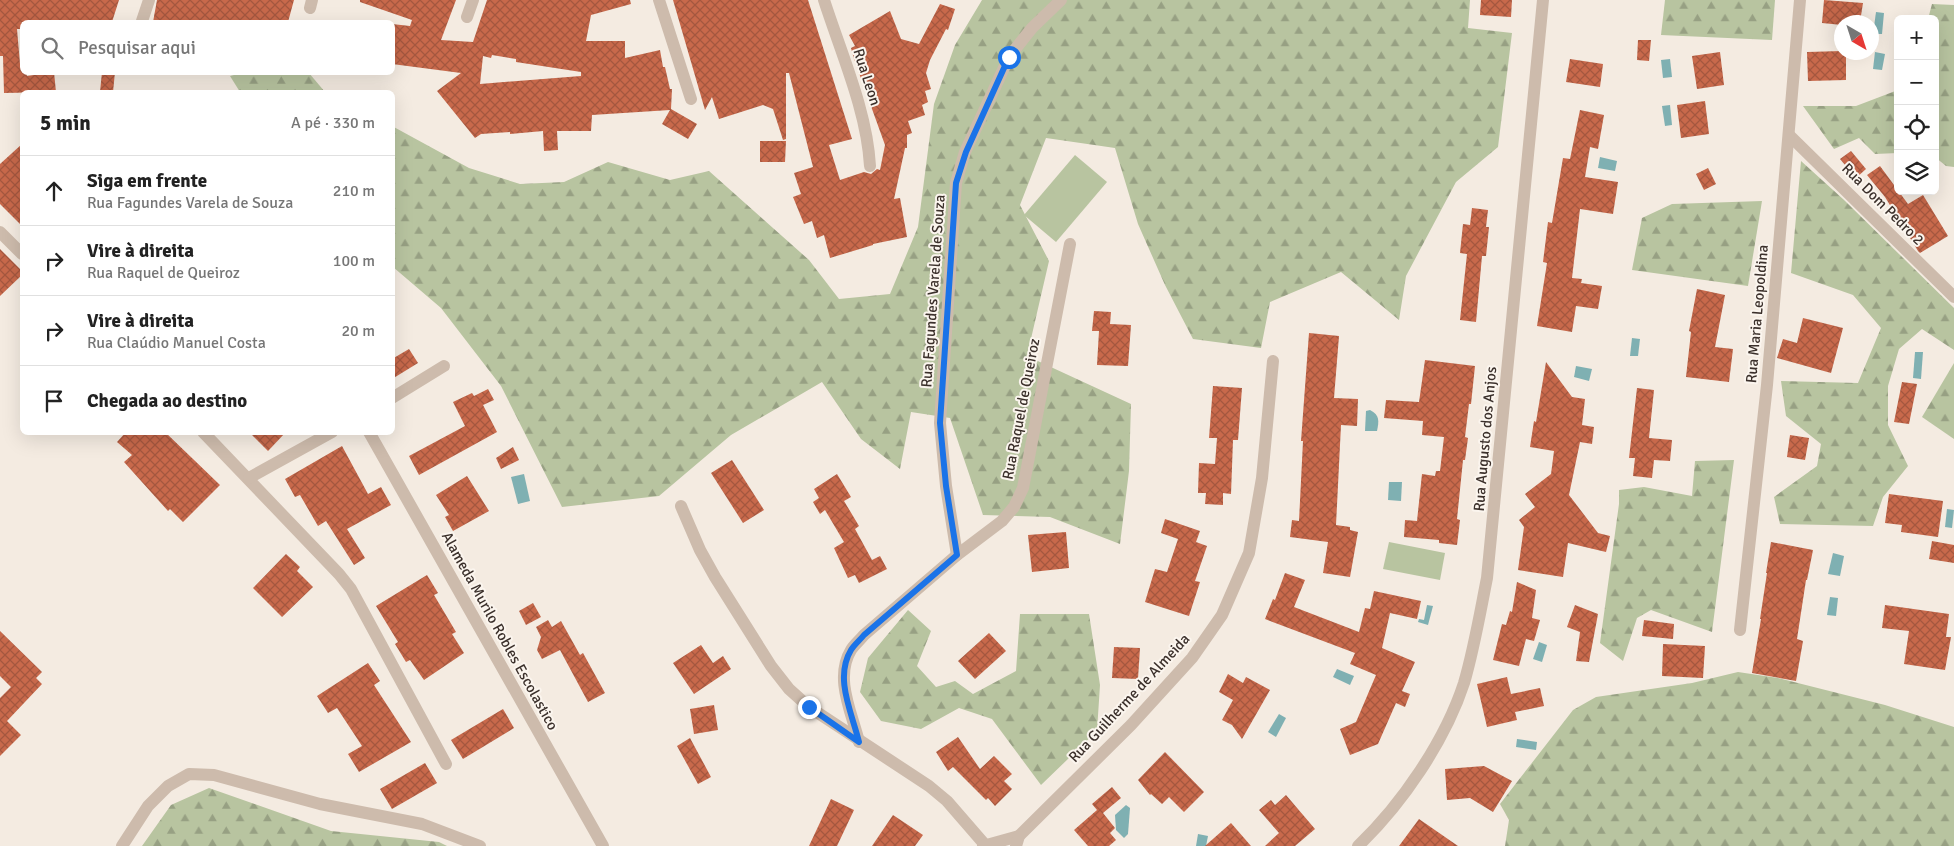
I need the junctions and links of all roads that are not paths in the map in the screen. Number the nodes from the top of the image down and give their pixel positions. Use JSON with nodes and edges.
{"nodes":[{"id":1,"x":149,"y":0,"type":"edge"},
{"id":2,"x":473,"y":0,"type":"edge"},
{"id":3,"x":659,"y":0,"type":"edge"},
{"id":4,"x":824,"y":0,"type":"edge"},
{"id":5,"x":1062,"y":0,"type":"edge"},
{"id":6,"x":1543,"y":0,"type":"edge"},
{"id":7,"x":1800,"y":0,"type":"edge"},
{"id":8,"x":467,"y":17,"type":"dead end"},
{"id":9,"x":142,"y":20,"type":"dead end"},
{"id":10,"x":691,"y":99,"type":"dead end"},
{"id":11,"x":1789,"y":135,"type":"junction"},
{"id":12,"x":870,"y":166,"type":"dead end"},
{"id":13,"x":0,"y":232,"type":"edge"},
{"id":14,"x":1070,"y":244,"type":"dead end"},
{"id":15,"x":20,"y":252,"type":"edge"},
{"id":16,"x":1954,"y":297,"type":"edge"},
{"id":17,"x":1274,"y":360,"type":"dead end"},
{"id":18,"x":444,"y":366,"type":"dead end"},
{"id":19,"x":395,"y":396,"type":"edge"},
{"id":20,"x":206,"y":435,"type":"edge"},
{"id":21,"x":327,"y":435,"type":"edge"},
{"id":22,"x":371,"y":435,"type":"edge"},
{"id":23,"x":249,"y":478,"type":"junction"},
{"id":24,"x":681,"y":506,"type":"dead end"},
{"id":25,"x":957,"y":555,"type":"junction"},
{"id":26,"x":1740,"y":630,"type":"dead end"},
{"id":27,"x":859,"y":742,"type":"junction"},
{"id":28,"x":446,"y":764,"type":"dead end"},
{"id":29,"x":1018,"y":841,"type":"edge"},
{"id":30,"x":122,"y":846,"type":"edge"},
{"id":31,"x":480,"y":846,"type":"edge"},
{"id":32,"x":603,"y":846,"type":"edge"},
{"id":33,"x":985,"y":846,"type":"edge"},
{"id":34,"x":1358,"y":846,"type":"edge"}],
"edges":[{"from":1,"to":9,"type":"street"},
{"from":2,"to":8,"type":"street"},
{"from":3,"to":10,"type":"street"},
{"from":4,"to":12,"type":"street","name":"Rua Leon"},
{"from":5,"to":25,"type":"street","name":"Rua Fagundes Varela de Souza"},
{"from":6,"to":34,"type":"street","name":"Rua Augusto dos Anjos"},
{"from":7,"to":11,"type":"street","name":"Rua Maria Leopoldina"},
{"from":11,"to":16,"type":"street","name":"Rua Dom Pedro 2"},
{"from":11,"to":26,"type":"street","name":"Rua Maria Leopoldina"},
{"from":13,"to":15,"type":"street"},
{"from":14,"to":25,"type":"street","name":"Rua Raquel de Queiroz"},
{"from":17,"to":29,"type":"street","name":"Rua Guilherme de Almeida"},
{"from":18,"to":19,"type":"street"},
{"from":20,"to":23,"type":"street"},
{"from":21,"to":23,"type":"street"},
{"from":22,"to":32,"type":"street","name":"Alameda Murilo Robles Escolastico"},
{"from":23,"to":28,"type":"street"},
{"from":24,"to":27,"type":"street"},
{"from":25,"to":27,"type":"street","name":"Rua Raquel de Queiroz"},
{"from":27,"to":33,"type":"street"},
{"from":29,"to":33,"type":"street","name":"Rua Guilherme de Almeida"},
{"from":30,"to":31,"type":"street"}]}
